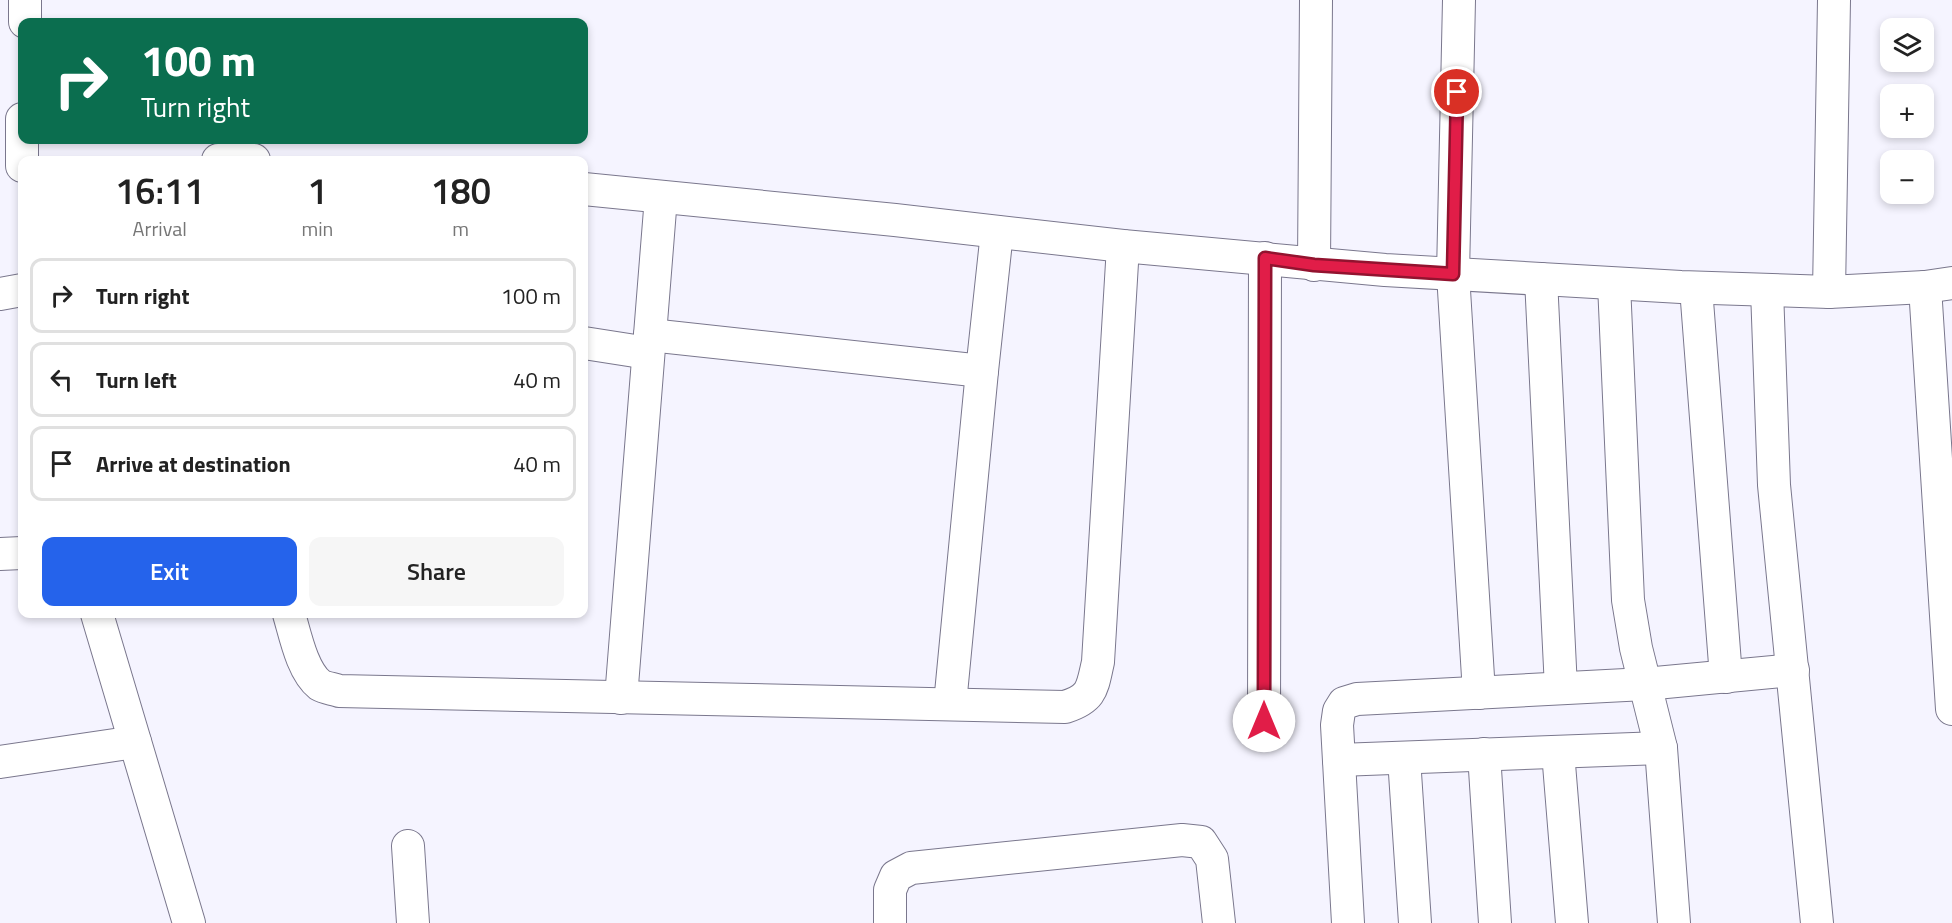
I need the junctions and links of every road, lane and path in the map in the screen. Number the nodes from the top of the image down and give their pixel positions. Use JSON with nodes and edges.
{"nodes":[{"id":1,"x":25,"y":0,"type":"edge"},
{"id":2,"x":1317,"y":0,"type":"edge"},
{"id":3,"x":1459,"y":0,"type":"edge"},
{"id":4,"x":1834,"y":0,"type":"edge"},
{"id":5,"x":25,"y":18,"type":"edge"},
{"id":6,"x":588,"y":189,"type":"edge"},
{"id":7,"x":661,"y":197,"type":"junction"},
{"id":8,"x":997,"y":232,"type":"junction"},
{"id":9,"x":1123,"y":246,"type":"junction"},
{"id":10,"x":1265,"y":258,"type":"junction"},
{"id":11,"x":1314,"y":265,"type":"junction"},
{"id":12,"x":1453,"y":274,"type":"junction"},
{"id":13,"x":1541,"y":279,"type":"junction"},
{"id":14,"x":1614,"y":284,"type":"junction"},
{"id":15,"x":1939,"y":285,"type":"edge"},
{"id":16,"x":1696,"y":288,"type":"junction"},
{"id":17,"x":1767,"y":290,"type":"junction"},
{"id":18,"x":18,"y":291,"type":"edge"},
{"id":19,"x":1829,"y":292,"type":"junction"},
{"id":20,"x":0,"y":294,"type":"edge"},
{"id":21,"x":588,"y":343,"type":"edge"},
{"id":22,"x":649,"y":344,"type":"junction"},
{"id":23,"x":982,"y":371,"type":"junction"},
{"id":24,"x":18,"y":552,"type":"edge"},
{"id":25,"x":0,"y":554,"type":"edge"},
{"id":26,"x":98,"y":618,"type":"edge"},
{"id":27,"x":290,"y":618,"type":"edge"},
{"id":28,"x":1792,"y":670,"type":"junction"},
{"id":29,"x":1726,"y":677,"type":"junction"},
{"id":30,"x":1645,"y":684,"type":"junction"},
{"id":31,"x":1561,"y":688,"type":"junction"},
{"id":32,"x":1479,"y":693,"type":"junction"},
{"id":33,"x":621,"y":698,"type":"junction"},
{"id":34,"x":950,"y":704,"type":"junction"},
{"id":35,"x":1952,"y":709,"type":"edge"},
{"id":36,"x":1264,"y":721,"type":"dead end"},
{"id":37,"x":135,"y":742,"type":"junction"},
{"id":38,"x":1661,"y":748,"type":"junction"},
{"id":39,"x":1558,"y":752,"type":"junction"},
{"id":40,"x":1484,"y":754,"type":"junction"},
{"id":41,"x":1404,"y":758,"type":"junction"},
{"id":42,"x":1339,"y":760,"type":"junction"},
{"id":43,"x":0,"y":762,"type":"edge"},
{"id":44,"x":408,"y":846,"type":"dead end"},
{"id":45,"x":189,"y":923,"type":"edge"},
{"id":46,"x":413,"y":923,"type":"edge"},
{"id":47,"x":891,"y":923,"type":"edge"},
{"id":48,"x":1219,"y":923,"type":"edge"},
{"id":49,"x":1348,"y":923,"type":"edge"},
{"id":50,"x":1414,"y":923,"type":"edge"},
{"id":51,"x":1495,"y":923,"type":"edge"},
{"id":52,"x":1572,"y":923,"type":"edge"},
{"id":53,"x":1674,"y":923,"type":"edge"},
{"id":54,"x":1817,"y":923,"type":"edge"}],
"edges":[{"from":1,"to":5,"type":"street"},
{"from":2,"to":11,"type":"street"},
{"from":3,"to":12,"type":"street"},
{"from":4,"to":19,"type":"street"},
{"from":6,"to":7,"type":"street"},
{"from":7,"to":8,"type":"street"},
{"from":7,"to":22,"type":"street"},
{"from":8,"to":9,"type":"street"},
{"from":8,"to":23,"type":"street"},
{"from":9,"to":10,"type":"street"},
{"from":9,"to":34,"type":"street"},
{"from":10,"to":11,"type":"street"},
{"from":10,"to":36,"type":"street"},
{"from":11,"to":12,"type":"street"},
{"from":12,"to":13,"type":"street"},
{"from":12,"to":32,"type":"street"},
{"from":13,"to":14,"type":"street"},
{"from":13,"to":31,"type":"street"},
{"from":14,"to":16,"type":"street"},
{"from":14,"to":30,"type":"street"},
{"from":15,"to":19,"type":"street"},
{"from":15,"to":35,"type":"street"},
{"from":16,"to":17,"type":"street"},
{"from":16,"to":29,"type":"street"},
{"from":17,"to":19,"type":"street"},
{"from":17,"to":28,"type":"street"},
{"from":18,"to":20,"type":"street"},
{"from":21,"to":22,"type":"street"},
{"from":22,"to":23,"type":"street"},
{"from":22,"to":33,"type":"street"},
{"from":23,"to":34,"type":"street"},
{"from":24,"to":25,"type":"street"},
{"from":26,"to":37,"type":"street"},
{"from":27,"to":33,"type":"street"},
{"from":28,"to":29,"type":"street"},
{"from":28,"to":54,"type":"street"},
{"from":29,"to":30,"type":"street"},
{"from":30,"to":31,"type":"street"},
{"from":30,"to":38,"type":"street"},
{"from":31,"to":32,"type":"street"},
{"from":32,"to":42,"type":"street"},
{"from":33,"to":34,"type":"street"},
{"from":37,"to":43,"type":"street"},
{"from":37,"to":45,"type":"street"},
{"from":38,"to":39,"type":"street"},
{"from":38,"to":53,"type":"street"},
{"from":39,"to":40,"type":"street"},
{"from":39,"to":52,"type":"street"},
{"from":40,"to":41,"type":"street"},
{"from":40,"to":51,"type":"street"},
{"from":41,"to":42,"type":"street"},
{"from":41,"to":50,"type":"street"},
{"from":42,"to":49,"type":"street"},
{"from":44,"to":46,"type":"street"},
{"from":47,"to":48,"type":"street"}]}
